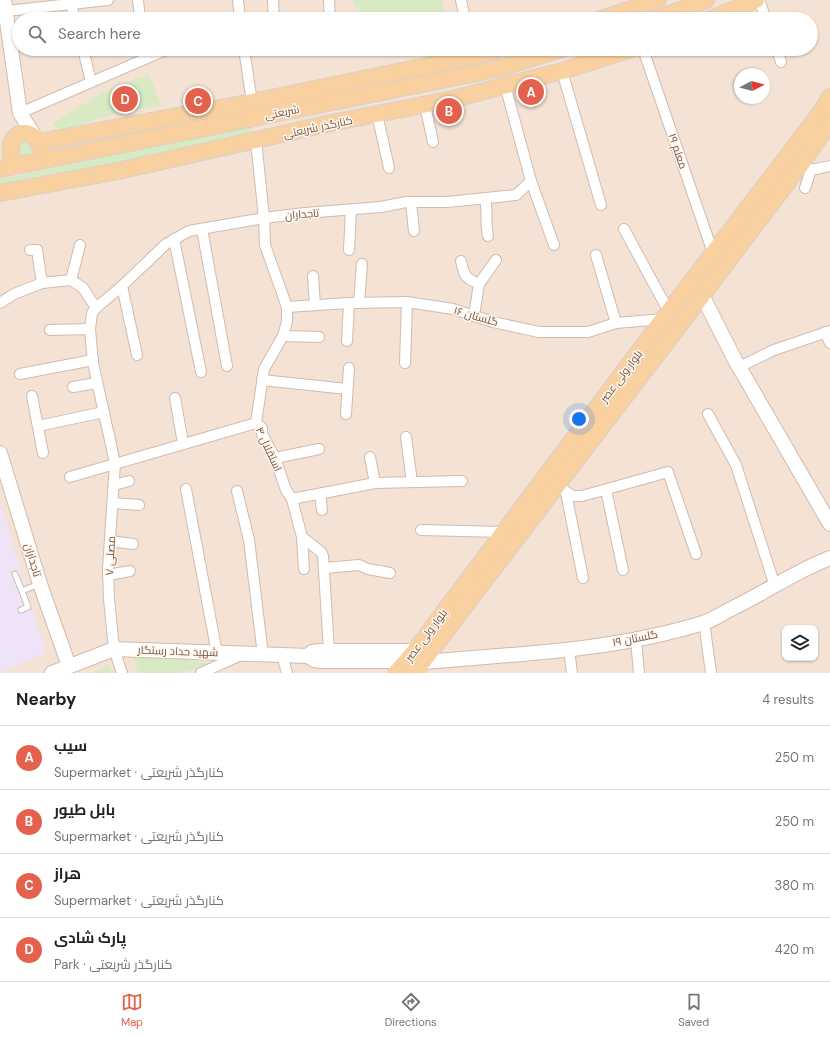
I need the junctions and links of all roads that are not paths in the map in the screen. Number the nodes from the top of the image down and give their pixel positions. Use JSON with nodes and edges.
{"nodes":[{"id":1,"x":108,"y":0,"type":"edge"},
{"id":2,"x":138,"y":0,"type":"edge"},
{"id":3,"x":238,"y":0,"type":"edge"},
{"id":4,"x":273,"y":0,"type":"edge"},
{"id":5,"x":329,"y":0,"type":"edge"},
{"id":6,"x":461,"y":0,"type":"edge"},
{"id":7,"x":658,"y":0,"type":"edge"},
{"id":8,"x":706,"y":0,"type":"edge"},
{"id":9,"x":758,"y":0,"type":"edge"},
{"id":10,"x":71,"y":2,"type":"edge"},
{"id":11,"x":5,"y":5,"type":"edge"},
{"id":12,"x":628,"y":5,"type":"edge"},
{"id":13,"x":73,"y":12,"type":"edge"},
{"id":14,"x":139,"y":12,"type":"edge"},
{"id":15,"x":239,"y":12,"type":"edge"},
{"id":16,"x":274,"y":12,"type":"edge"},
{"id":17,"x":330,"y":12,"type":"edge"},
{"id":18,"x":464,"y":12,"type":"edge"},
{"id":19,"x":614,"y":12,"type":"edge"},
{"id":20,"x":674,"y":12,"type":"edge"},
{"id":21,"x":728,"y":12,"type":"edge"},
{"id":22,"x":763,"y":12,"type":"edge"},
{"id":23,"x":12,"y":56,"type":"edge"},
{"id":24,"x":12,"y":56,"type":"edge"},
{"id":25,"x":85,"y":56,"type":"edge"},
{"id":26,"x":139,"y":56,"type":"edge"},
{"id":27,"x":245,"y":56,"type":"edge"},
{"id":28,"x":458,"y":56,"type":"edge"},
{"id":29,"x":474,"y":56,"type":"edge"},
{"id":30,"x":539,"y":56,"type":"edge"},
{"id":31,"x":610,"y":56,"type":"edge"},
{"id":32,"x":645,"y":56,"type":"edge"},
{"id":33,"x":779,"y":56,"type":"edge"},
{"id":34,"x":781,"y":62,"type":"dead end"},
{"id":35,"x":562,"y":71,"type":"junction"},
{"id":36,"x":477,"y":73,"type":"junction"},
{"id":37,"x":91,"y":82,"type":"junction"},
{"id":38,"x":506,"y":85,"type":"junction"},
{"id":39,"x":830,"y":97,"type":"edge"},
{"id":40,"x":425,"y":105,"type":"junction"},
{"id":41,"x":252,"y":110,"type":"junction"},
{"id":42,"x":20,"y":114,"type":"junction"},
{"id":43,"x":377,"y":114,"type":"junction"},
{"id":44,"x":830,"y":122,"type":"edge"},
{"id":45,"x":14,"y":138,"type":"junction"},
{"id":46,"x":37,"y":140,"type":"junction"},
{"id":47,"x":256,"y":140,"type":"junction"},
{"id":48,"x":433,"y":142,"type":"dead end"},
{"id":49,"x":0,"y":146,"type":"edge"},
{"id":50,"x":44,"y":160,"type":"junction"},
{"id":51,"x":806,"y":166,"type":"junction"},
{"id":52,"x":830,"y":166,"type":"edge"},
{"id":53,"x":7,"y":168,"type":"edge"},
{"id":54,"x":389,"y":168,"type":"dead end"},
{"id":55,"x":531,"y":181,"type":"junction"},
{"id":56,"x":805,"y":188,"type":"dead end"},
{"id":57,"x":0,"y":193,"type":"edge"},
{"id":58,"x":485,"y":198,"type":"junction"},
{"id":59,"x":410,"y":202,"type":"junction"},
{"id":60,"x":601,"y":206,"type":"dead end"},
{"id":61,"x":351,"y":210,"type":"junction"},
{"id":62,"x":264,"y":218,"type":"junction"},
{"id":63,"x":202,"y":228,"type":"junction"},
{"id":64,"x":624,"y":229,"type":"dead end"},
{"id":65,"x":414,"y":231,"type":"dead end"},
{"id":66,"x":488,"y":236,"type":"dead end"},
{"id":67,"x":174,"y":239,"type":"junction"},
{"id":68,"x":80,"y":245,"type":"dead end"},
{"id":69,"x":554,"y":245,"type":"dead end"},
{"id":70,"x":30,"y":250,"type":"dead end"},
{"id":71,"x":349,"y":250,"type":"dead end"},
{"id":72,"x":713,"y":253,"type":"junction"},
{"id":73,"x":596,"y":255,"type":"dead end"},
{"id":74,"x":496,"y":260,"type":"dead end"},
{"id":75,"x":461,"y":261,"type":"dead end"},
{"id":76,"x":362,"y":264,"type":"dead end"},
{"id":77,"x":313,"y":276,"type":"dead end"},
{"id":78,"x":71,"y":280,"type":"junction"},
{"id":79,"x":42,"y":283,"type":"junction"},
{"id":80,"x":479,"y":284,"type":"junction"},
{"id":81,"x":122,"y":286,"type":"junction"},
{"id":82,"x":702,"y":295,"type":"junction"},
{"id":83,"x":0,"y":302,"type":"edge"},
{"id":84,"x":407,"y":302,"type":"junction"},
{"id":85,"x":349,"y":303,"type":"junction"},
{"id":86,"x":360,"y":303,"type":"junction"},
{"id":87,"x":315,"y":305,"type":"junction"},
{"id":88,"x":287,"y":307,"type":"junction"},
{"id":89,"x":96,"y":308,"type":"junction"},
{"id":90,"x":666,"y":315,"type":"junction"},
{"id":91,"x":474,"y":316,"type":"junction"},
{"id":92,"x":616,"y":323,"type":"junction"},
{"id":93,"x":90,"y":329,"type":"junction"},
{"id":94,"x":50,"y":330,"type":"dead end"},
{"id":95,"x":828,"y":331,"type":"edge"},
{"id":96,"x":283,"y":336,"type":"junction"},
{"id":97,"x":319,"y":337,"type":"dead end"},
{"id":98,"x":347,"y":341,"type":"dead end"},
{"id":99,"x":830,"y":343,"type":"edge"},
{"id":100,"x":137,"y":355,"type":"dead end"},
{"id":101,"x":93,"y":360,"type":"junction"},
{"id":102,"x":405,"y":363,"type":"dead end"},
{"id":103,"x":227,"y":366,"type":"dead end"},
{"id":104,"x":739,"y":367,"type":"junction"},
{"id":105,"x":349,"y":368,"type":"dead end"},
{"id":106,"x":201,"y":372,"type":"dead end"},
{"id":107,"x":20,"y":374,"type":"dead end"},
{"id":108,"x":262,"y":380,"type":"junction"},
{"id":109,"x":97,"y":383,"type":"junction"},
{"id":110,"x":73,"y":387,"type":"dead end"},
{"id":111,"x":348,"y":389,"type":"junction"},
{"id":112,"x":32,"y":396,"type":"dead end"},
{"id":113,"x":175,"y":398,"type":"dead end"},
{"id":114,"x":104,"y":412,"type":"junction"},
{"id":115,"x":346,"y":414,"type":"dead end"},
{"id":116,"x":708,"y":414,"type":"dead end"},
{"id":117,"x":256,"y":423,"type":"junction"},
{"id":118,"x":38,"y":426,"type":"junction"},
{"id":119,"x":406,"y":437,"type":"dead end"},
{"id":120,"x":183,"y":443,"type":"junction"},
{"id":121,"x":319,"y":449,"type":"dead end"},
{"id":122,"x":0,"y":453,"type":"edge"},
{"id":123,"x":43,"y":453,"type":"dead end"},
{"id":124,"x":370,"y":457,"type":"dead end"},
{"id":125,"x":275,"y":458,"type":"junction"},
{"id":126,"x":115,"y":463,"type":"junction"},
{"id":127,"x":70,"y":477,"type":"dead end"},
{"id":128,"x":129,"y":481,"type":"dead end"},
{"id":129,"x":462,"y":481,"type":"dead end"},
{"id":130,"x":412,"y":482,"type":"junction"},
{"id":131,"x":375,"y":483,"type":"junction"},
{"id":132,"x":114,"y":485,"type":"junction"},
{"id":133,"x":186,"y":489,"type":"dead end"},
{"id":134,"x":561,"y":489,"type":"junction"},
{"id":135,"x":606,"y":490,"type":"junction"},
{"id":136,"x":237,"y":491,"type":"dead end"},
{"id":137,"x":320,"y":494,"type":"junction"},
{"id":138,"x":292,"y":499,"type":"junction"},
{"id":139,"x":113,"y":503,"type":"junction"},
{"id":140,"x":139,"y":505,"type":"dead end"},
{"id":141,"x":322,"y":510,"type":"dead end"},
{"id":142,"x":829,"y":520,"type":"edge"},
{"id":143,"x":421,"y":530,"type":"dead end"},
{"id":144,"x":504,"y":532,"type":"junction"},
{"id":145,"x":302,"y":537,"type":"junction"},
{"id":146,"x":110,"y":541,"type":"junction"},
{"id":147,"x":133,"y":544,"type":"dead end"},
{"id":148,"x":696,"y":554,"type":"dead end"},
{"id":149,"x":830,"y":558,"type":"edge"},
{"id":150,"x":324,"y":568,"type":"junction"},
{"id":151,"x":304,"y":569,"type":"dead end"},
{"id":152,"x":624,"y":570,"type":"dead end"},
{"id":153,"x":130,"y":571,"type":"dead end"},
{"id":154,"x":390,"y":573,"type":"dead end"},
{"id":155,"x":15,"y":574,"type":"dead end"},
{"id":156,"x":108,"y":574,"type":"junction"},
{"id":157,"x":583,"y":578,"type":"dead end"},
{"id":158,"x":40,"y":584,"type":"junction"},
{"id":159,"x":774,"y":586,"type":"junction"},
{"id":160,"x":22,"y":591,"type":"junction"},
{"id":161,"x":21,"y":610,"type":"dead end"},
{"id":162,"x":704,"y":622,"type":"junction"},
{"id":163,"x":636,"y":640,"type":"junction"},
{"id":164,"x":114,"y":649,"type":"junction"},
{"id":165,"x":569,"y":649,"type":"junction"},
{"id":166,"x":329,"y":650,"type":"junction"},
{"id":167,"x":217,"y":653,"type":"junction"},
{"id":168,"x":244,"y":654,"type":"junction"},
{"id":169,"x":263,"y":655,"type":"junction"},
{"id":170,"x":282,"y":655,"type":"junction"},
{"id":171,"x":308,"y":656,"type":"junction"},
{"id":172,"x":415,"y":664,"type":"edge"},
{"id":173,"x":69,"y":666,"type":"junction"},
{"id":174,"x":207,"y":672,"type":"edge"},
{"id":175,"x":52,"y":673,"type":"edge"},
{"id":176,"x":122,"y":673,"type":"edge"},
{"id":177,"x":287,"y":673,"type":"edge"},
{"id":178,"x":396,"y":673,"type":"edge"},
{"id":179,"x":572,"y":673,"type":"edge"},
{"id":180,"x":639,"y":673,"type":"edge"},
{"id":181,"x":711,"y":673,"type":"edge"}],
"edges":[{"from":1,"to":10,"type":"street"},
{"from":2,"to":14,"type":"street"},
{"from":3,"to":15,"type":"street"},
{"from":4,"to":16,"type":"street"},
{"from":5,"to":17,"type":"street"},
{"from":6,"to":18,"type":"street"},
{"from":7,"to":12,"type":"main road"},
{"from":8,"to":20,"type":"main road"},
{"from":9,"to":21,"type":"main road"},
{"from":9,"to":22,"type":"street"},
{"from":10,"to":11,"type":"street"},
{"from":10,"to":13,"type":"street"},
{"from":11,"to":24,"type":"main road"},
{"from":12,"to":19,"type":"main road"},
{"from":23,"to":42,"type":"main road"},
{"from":25,"to":37,"type":"street"},
{"from":26,"to":37,"type":"street"},
{"from":27,"to":41,"type":"street"},
{"from":28,"to":41,"type":"main road"},
{"from":29,"to":36,"type":"street"},
{"from":30,"to":36,"type":"main road","name":"شریعتی"},
{"from":31,"to":35,"type":"main road","name":"کنارگذر شریعتی"},
{"from":32,"to":72,"type":"street","name":"معلم ۱۹"},
{"from":33,"to":34,"type":"street"},
{"from":35,"to":38,"type":"main road","name":"کنارگذر شریعتی"},
{"from":35,"to":60,"type":"street"},
{"from":36,"to":41,"type":"main road","name":"شریعتی"},
{"from":37,"to":42,"type":"street"},
{"from":38,"to":40,"type":"main road","name":"کنارگذر شریعتی"},
{"from":38,"to":55,"type":"street"},
{"from":39,"to":72,"type":"main road","name":"بلوار ولی عصر"},
{"from":40,"to":43,"type":"main road","name":"کنارگذر شریعتی"},
{"from":40,"to":48,"type":"street"},
{"from":41,"to":46,"type":"main road"},
{"from":41,"to":47,"type":"main road"},
{"from":41,"to":50,"type":"main road","name":"شریعتی"},
{"from":42,"to":45,"type":"main road"},
{"from":42,"to":46,"type":"main road"},
{"from":43,"to":47,"type":"main road","name":"کنارگذر شریعتی"},
{"from":43,"to":54,"type":"street"},
{"from":44,"to":51,"type":"main road","name":"بلوار ولی عصر"},
{"from":45,"to":46,"type":"main road"},
{"from":45,"to":49,"type":"main road"},
{"from":45,"to":53,"type":"main road"},
{"from":46,"to":50,"type":"main road"},
{"from":47,"to":57,"type":"main road","name":"کنارگذر شریعتی"},
{"from":47,"to":62,"type":"street"},
{"from":50,"to":53,"type":"main road","name":"شریعتی"},
{"from":51,"to":52,"type":"street"},
{"from":51,"to":56,"type":"street"},
{"from":51,"to":82,"type":"main road","name":"بلوار ولی عصر"},
{"from":55,"to":58,"type":"street","name":"تاجداران"},
{"from":55,"to":69,"type":"street"},
{"from":58,"to":59,"type":"street","name":"تاجداران"},
{"from":58,"to":66,"type":"street"},
{"from":59,"to":61,"type":"street","name":"تاجداران"},
{"from":59,"to":65,"type":"street"},
{"from":61,"to":62,"type":"street","name":"تاجداران"},
{"from":61,"to":71,"type":"street"},
{"from":62,"to":63,"type":"street","name":"تاجداران"},
{"from":62,"to":88,"type":"street"},
{"from":63,"to":67,"type":"street","name":"تاجداران"},
{"from":63,"to":103,"type":"street"},
{"from":64,"to":90,"type":"street"},
{"from":67,"to":81,"type":"street","name":"تاجداران"},
{"from":67,"to":106,"type":"street"},
{"from":68,"to":78,"type":"street"},
{"from":70,"to":79,"type":"street"},
{"from":72,"to":90,"type":"main road","name":"بلوار ولی عصر"},
{"from":73,"to":92,"type":"street"},
{"from":74,"to":80,"type":"street"},
{"from":75,"to":80,"type":"street"},
{"from":76,"to":86,"type":"street"},
{"from":77,"to":87,"type":"street"},
{"from":78,"to":79,"type":"street"},
{"from":78,"to":89,"type":"street"},
{"from":79,"to":83,"type":"street"},
{"from":80,"to":91,"type":"street"},
{"from":81,"to":89,"type":"street","name":"تاجداران"},
{"from":81,"to":100,"type":"street"},
{"from":82,"to":104,"type":"main road"},
{"from":82,"to":134,"type":"main road","name":"بلوار ولی عصر"},
{"from":84,"to":86,"type":"street","name":"گلستان ۱۶"},
{"from":84,"to":91,"type":"street","name":"گلستان ۱۶"},
{"from":84,"to":102,"type":"street"},
{"from":85,"to":86,"type":"street","name":"گلستان ۱۶"},
{"from":85,"to":87,"type":"street","name":"گلستان ۱۶"},
{"from":85,"to":98,"type":"street"},
{"from":87,"to":88,"type":"street","name":"گلستان ۱۶"},
{"from":88,"to":96,"type":"street","name":"استقلال ۴"},
{"from":89,"to":93,"type":"street","name":"مصلی ۷"},
{"from":90,"to":92,"type":"street","name":"گلستان ۱۶"},
{"from":90,"to":144,"type":"main road","name":"بلوار ولی عصر"},
{"from":91,"to":92,"type":"street","name":"گلستان ۱۶"},
{"from":93,"to":94,"type":"street"},
{"from":93,"to":101,"type":"street","name":"مصلی ۷"},
{"from":95,"to":99,"type":"street"},
{"from":95,"to":104,"type":"street"},
{"from":96,"to":97,"type":"street"},
{"from":96,"to":108,"type":"street","name":"استقلال ۴"},
{"from":101,"to":107,"type":"street"},
{"from":101,"to":109,"type":"street","name":"مصلی ۷"},
{"from":104,"to":142,"type":"main road"},
{"from":105,"to":111,"type":"street"},
{"from":108,"to":111,"type":"street"},
{"from":108,"to":117,"type":"street","name":"استقلال ۴"},
{"from":109,"to":110,"type":"street"},
{"from":109,"to":114,"type":"street","name":"مصلی ۷"},
{"from":111,"to":115,"type":"street"},
{"from":112,"to":118,"type":"street"},
{"from":113,"to":120,"type":"street"},
{"from":114,"to":118,"type":"street"},
{"from":114,"to":126,"type":"street","name":"مصلی ۷"},
{"from":116,"to":159,"type":"street"},
{"from":117,"to":120,"type":"street"},
{"from":117,"to":125,"type":"street","name":"استقلال ۴"},
{"from":118,"to":123,"type":"street"},
{"from":119,"to":130,"type":"street"},
{"from":120,"to":126,"type":"street"},
{"from":121,"to":125,"type":"street"},
{"from":122,"to":158,"type":"main road","name":"تاجداران"},
{"from":124,"to":131,"type":"street"},
{"from":125,"to":138,"type":"street","name":"استقلال ۴"},
{"from":126,"to":127,"type":"street"},
{"from":126,"to":132,"type":"street","name":"مصلی ۷"},
{"from":128,"to":132,"type":"street"},
{"from":129,"to":130,"type":"street"},
{"from":130,"to":131,"type":"street"},
{"from":131,"to":137,"type":"street"},
{"from":132,"to":139,"type":"street","name":"مصلی ۷"},
{"from":133,"to":167,"type":"street"},
{"from":134,"to":135,"type":"street"},
{"from":134,"to":157,"type":"street"},
{"from":134,"to":172,"type":"main road","name":"بلوار ولی عصر"},
{"from":135,"to":148,"type":"street"},
{"from":135,"to":152,"type":"street"},
{"from":136,"to":169,"type":"street"},
{"from":137,"to":138,"type":"street"},
{"from":137,"to":141,"type":"street"},
{"from":138,"to":145,"type":"street","name":"استقلال ۴"},
{"from":139,"to":140,"type":"street"},
{"from":139,"to":146,"type":"street","name":"مصلی ۷"},
{"from":143,"to":144,"type":"street"},
{"from":144,"to":172,"type":"main road","name":"بلوار ولی عصر"},
{"from":145,"to":150,"type":"street"},
{"from":145,"to":151,"type":"street","name":"استقلال ۴"},
{"from":146,"to":147,"type":"street"},
{"from":146,"to":156,"type":"street","name":"مصلی ۷"},
{"from":149,"to":159,"type":"main road","name":"گلستان ۱۹"},
{"from":150,"to":154,"type":"street"},
{"from":150,"to":166,"type":"street"},
{"from":153,"to":156,"type":"street"},
{"from":155,"to":160,"type":"lane"},
{"from":156,"to":164,"type":"street","name":"مصلی ۷"},
{"from":158,"to":160,"type":"lane"},
{"from":158,"to":173,"type":"main road","name":"تاجداران"},
{"from":159,"to":162,"type":"main road","name":"گلستان ۱۹"},
{"from":160,"to":161,"type":"lane"},
{"from":162,"to":163,"type":"main road","name":"گلستان ۱۹"},
{"from":162,"to":181,"type":"street"},
{"from":163,"to":165,"type":"main road","name":"گلستان ۱۹"},
{"from":163,"to":180,"type":"street"},
{"from":164,"to":167,"type":"main road","name":"شهید حداد رستگار"},
{"from":164,"to":173,"type":"main road","name":"شهید حداد رستگار"},
{"from":164,"to":176,"type":"street","name":"مصلی ۷"},
{"from":165,"to":172,"type":"main road","name":"گلستان ۱۹"},
{"from":165,"to":179,"type":"street"},
{"from":166,"to":171,"type":"main road","name":"شهید حداد رستگار"},
{"from":166,"to":172,"type":"main road","name":"شهید حداد رستگار"},
{"from":167,"to":168,"type":"main road","name":"شهید حداد رستگار"},
{"from":168,"to":169,"type":"main road","name":"شهید حداد رستگار"},
{"from":168,"to":174,"type":"street"},
{"from":169,"to":170,"type":"main road","name":"شهید حداد رستگار"},
{"from":170,"to":171,"type":"main road","name":"شهید حداد رستگار"},
{"from":170,"to":177,"type":"street"},
{"from":171,"to":172,"type":"main road","name":"شهید حداد رستگار"},
{"from":172,"to":178,"type":"main road","name":"بلوار ولی عصر"},
{"from":173,"to":175,"type":"main road","name":"شهید حداد رستگار"}]}
